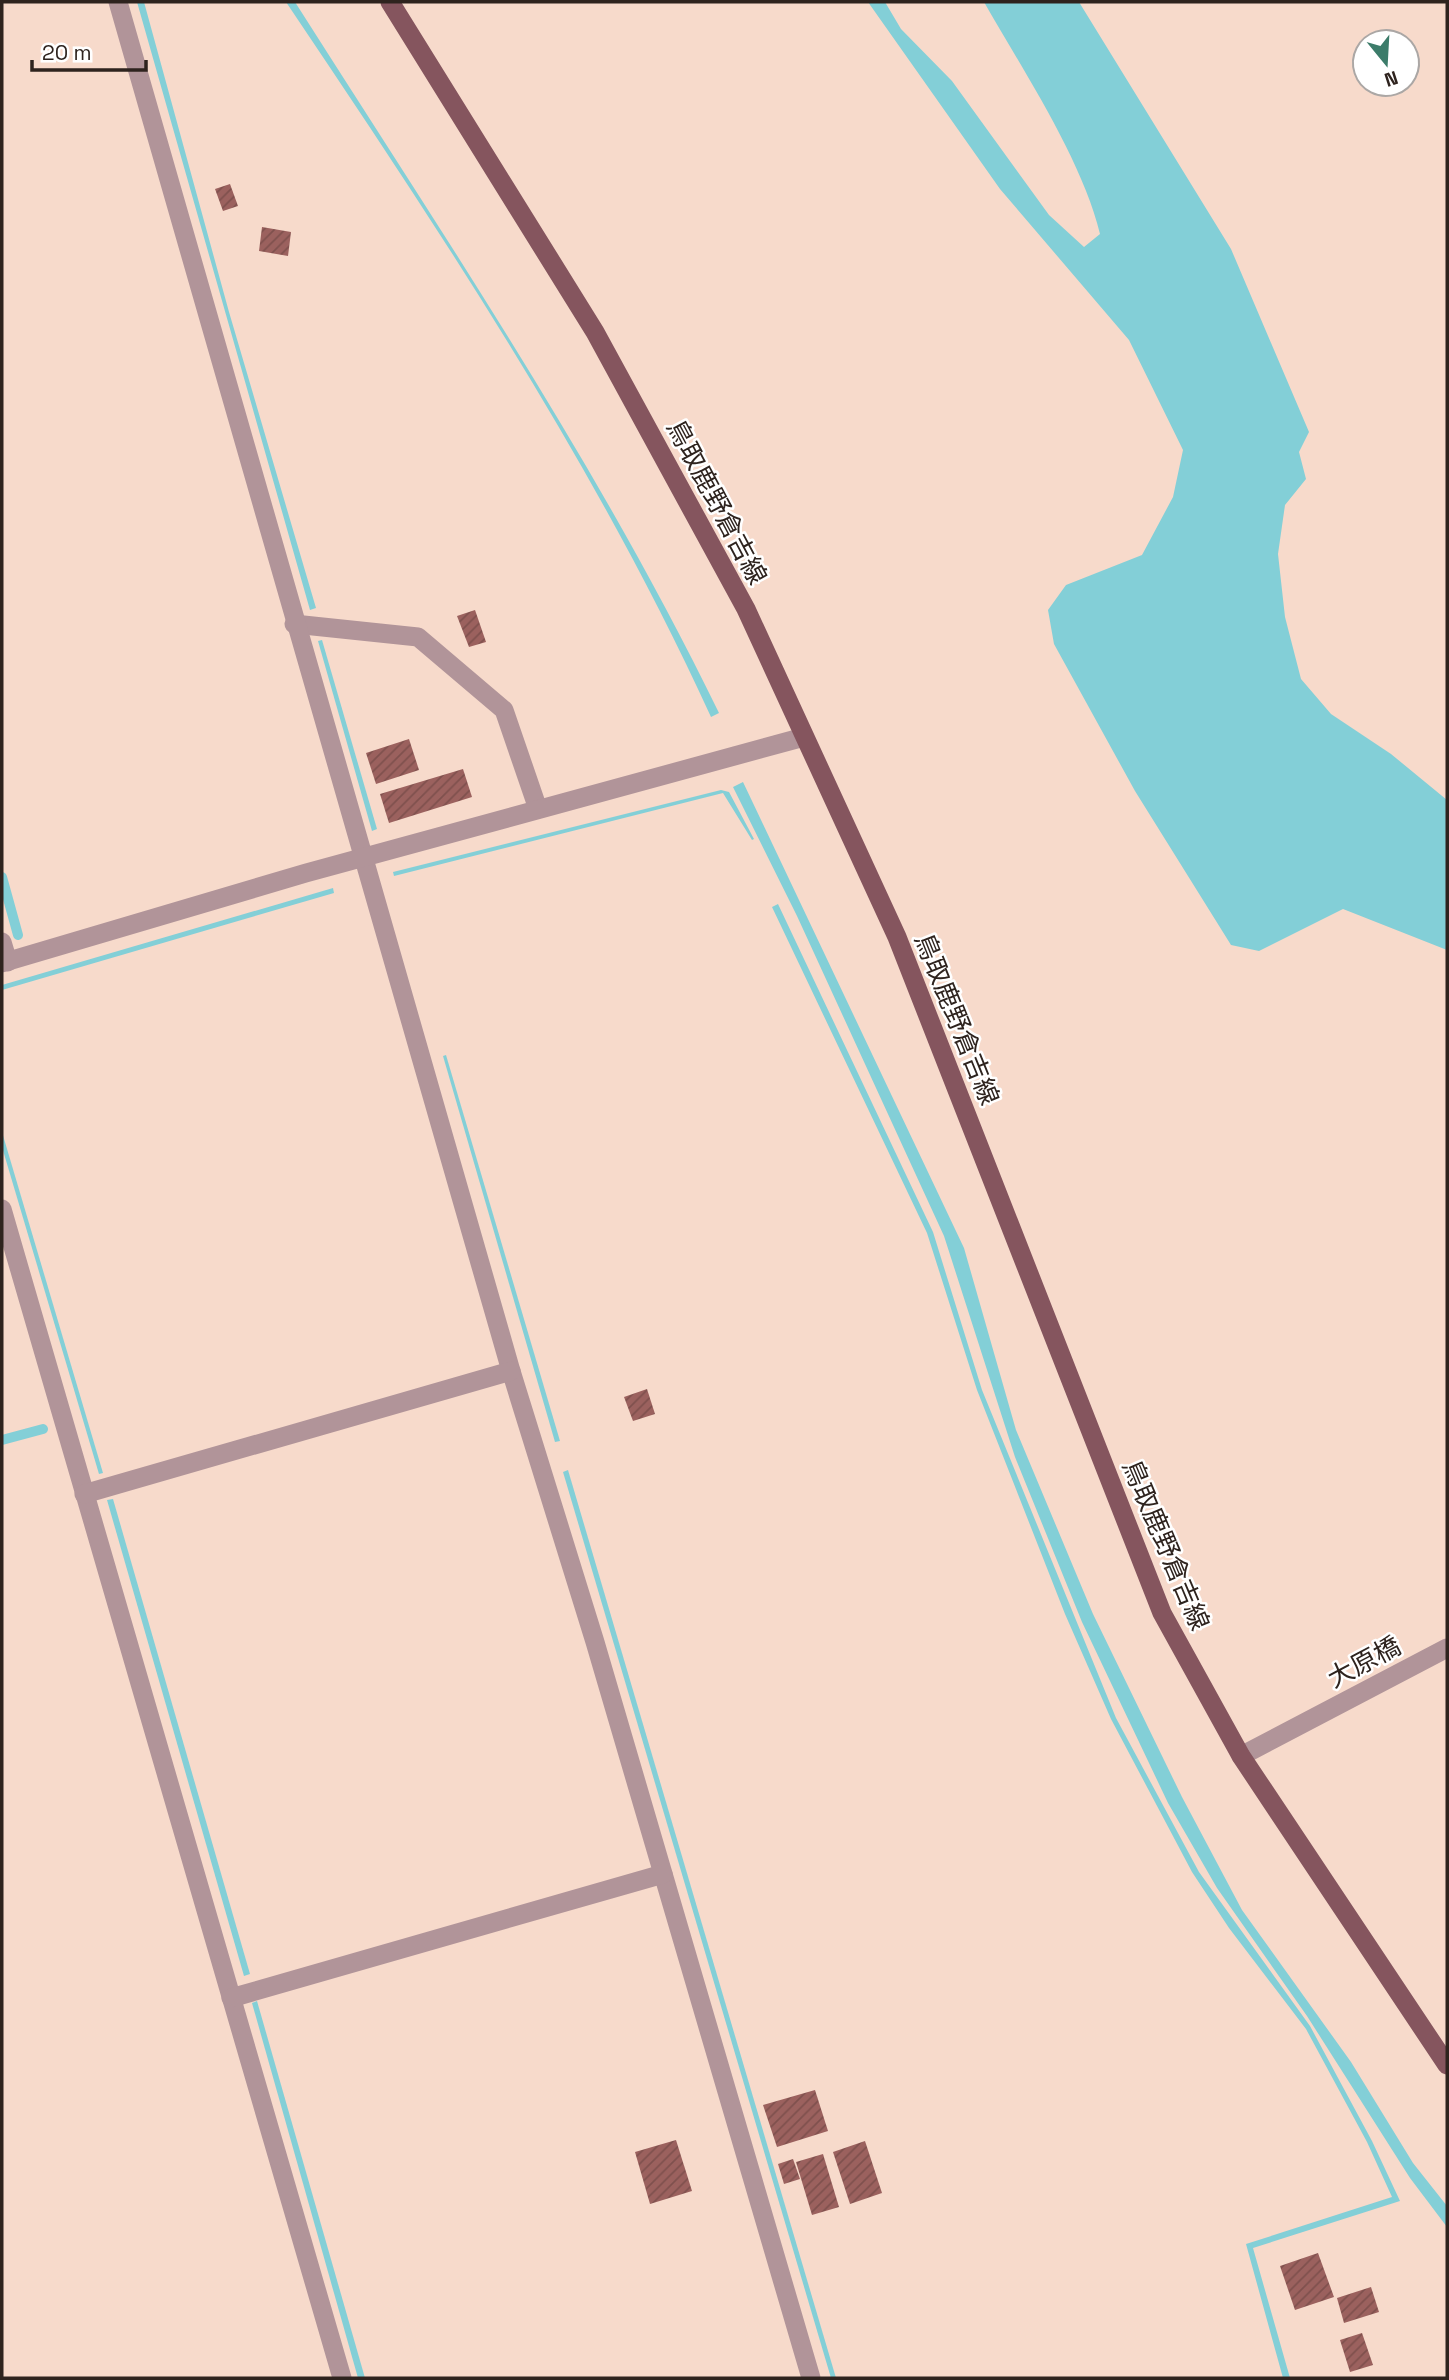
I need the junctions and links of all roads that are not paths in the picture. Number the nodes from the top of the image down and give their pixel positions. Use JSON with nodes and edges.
{"nodes":[{"id":1,"x":118,"y":2,"type":"edge"},
{"id":2,"x":390,"y":2,"type":"edge"},
{"id":3,"x":294,"y":624,"type":"junction"},
{"id":4,"x":804,"y":737,"type":"junction"},
{"id":5,"x":538,"y":809,"type":"junction"},
{"id":6,"x":366,"y":857,"type":"junction"},
{"id":7,"x":2,"y":942,"type":"edge"},
{"id":8,"x":5,"y":962,"type":"edge"},
{"id":9,"x":2,"y":1209,"type":"edge"},
{"id":10,"x":511,"y":1371,"type":"junction"},
{"id":11,"x":84,"y":1494,"type":"junction"},
{"id":12,"x":1447,"y":1648,"type":"edge"},
{"id":13,"x":1241,"y":1756,"type":"junction"},
{"id":14,"x":663,"y":1874,"type":"junction"},
{"id":15,"x":231,"y":1998,"type":"junction"},
{"id":16,"x":1447,"y":2065,"type":"edge"},
{"id":17,"x":342,"y":2378,"type":"edge"},
{"id":18,"x":811,"y":2378,"type":"edge"}],
"edges":[{"from":1,"to":3,"type":"street"},
{"from":2,"to":4,"type":"main road","name":"鳥取鹿野倉吉線"},
{"from":3,"to":5,"type":"street"},
{"from":3,"to":6,"type":"street"},
{"from":4,"to":5,"type":"street"},
{"from":4,"to":13,"type":"main road","name":"鳥取鹿野倉吉線"},
{"from":5,"to":6,"type":"street"},
{"from":6,"to":8,"type":"street"},
{"from":6,"to":10,"type":"street"},
{"from":7,"to":8,"type":"street"},
{"from":9,"to":11,"type":"street"},
{"from":10,"to":11,"type":"street"},
{"from":10,"to":14,"type":"street"},
{"from":11,"to":15,"type":"street"},
{"from":12,"to":13,"type":"street","name":"大原橋"},
{"from":13,"to":16,"type":"main road","name":"鳥取鹿野倉吉線"},
{"from":14,"to":15,"type":"street"},
{"from":14,"to":18,"type":"street"},
{"from":15,"to":17,"type":"street"}]}
